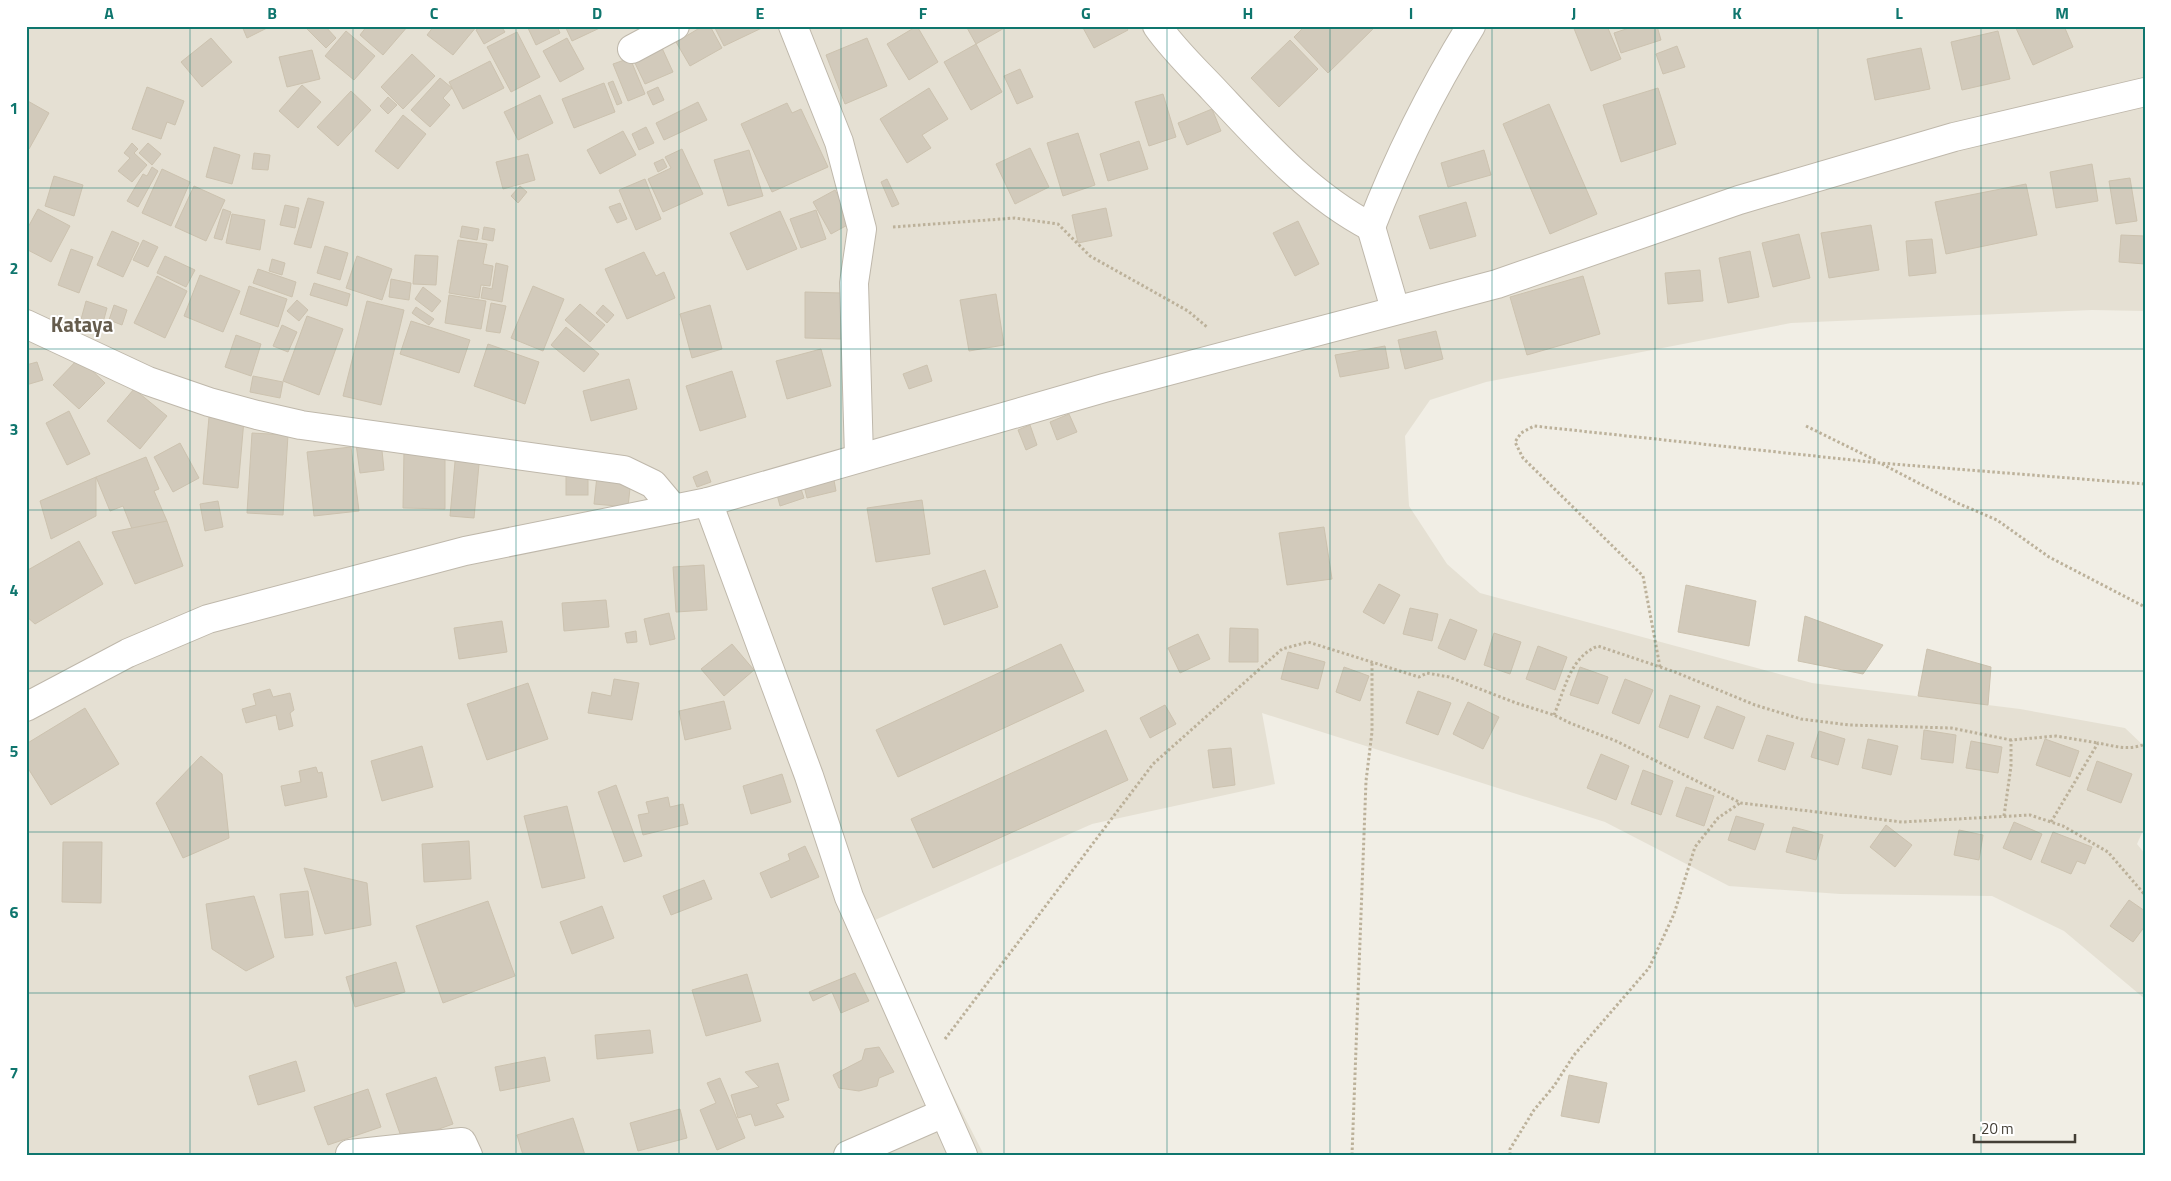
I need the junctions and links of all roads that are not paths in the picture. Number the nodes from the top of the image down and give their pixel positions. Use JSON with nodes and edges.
{"nodes":[{"id":1,"x":675,"y":26,"type":"edge"},
{"id":2,"x":793,"y":26,"type":"edge"},
{"id":3,"x":1157,"y":26,"type":"edge"},
{"id":4,"x":1471,"y":26,"type":"edge"},
{"id":5,"x":632,"y":49,"type":"dead end"},
{"id":6,"x":2145,"y":92,"type":"edge"},
{"id":7,"x":1371,"y":228,"type":"junction"},
{"id":8,"x":1395,"y":309,"type":"junction"},
{"id":9,"x":26,"y":324,"type":"edge"},
{"id":10,"x":859,"y":458,"type":"junction"},
{"id":11,"x":708,"y":502,"type":"junction"},
{"id":12,"x":674,"y":509,"type":"junction"},
{"id":13,"x":26,"y":707,"type":"edge"},
{"id":14,"x":944,"y":1112,"type":"junction"},
{"id":15,"x":350,"y":1154,"type":"edge"},
{"id":16,"x":468,"y":1155,"type":"edge"},
{"id":17,"x":848,"y":1155,"type":"edge"},
{"id":18,"x":963,"y":1155,"type":"edge"}],
"edges":[{"from":1,"to":5,"type":"street"},
{"from":2,"to":10,"type":"street"},
{"from":3,"to":7,"type":"street"},
{"from":4,"to":7,"type":"street"},
{"from":6,"to":8,"type":"street"},
{"from":7,"to":8,"type":"street"},
{"from":8,"to":10,"type":"street"},
{"from":9,"to":12,"type":"street"},
{"from":10,"to":11,"type":"street"},
{"from":11,"to":12,"type":"street"},
{"from":11,"to":14,"type":"street"},
{"from":12,"to":13,"type":"street"},
{"from":14,"to":17,"type":"street"},
{"from":14,"to":18,"type":"street"},
{"from":15,"to":16,"type":"street"}]}
